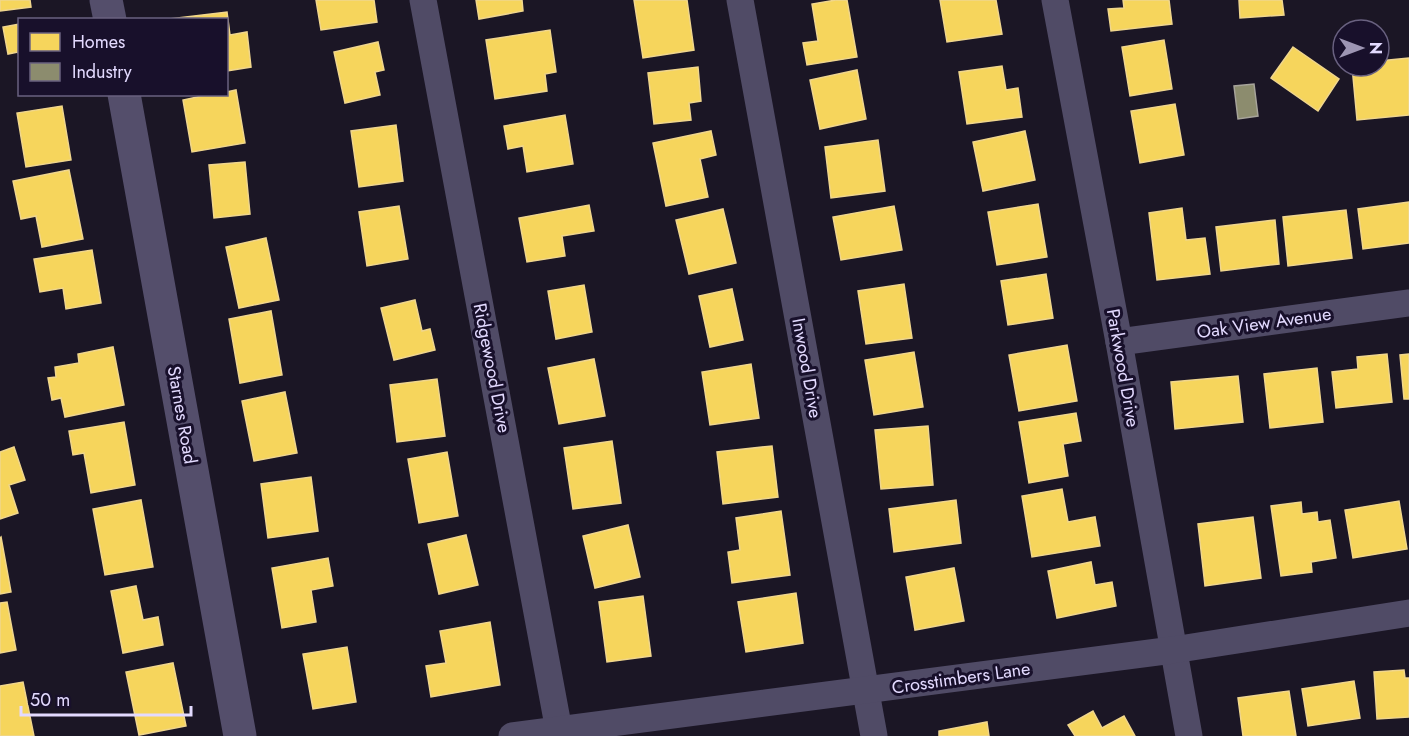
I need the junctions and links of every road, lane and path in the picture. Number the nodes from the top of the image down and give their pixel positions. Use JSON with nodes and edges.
{"nodes":[{"id":1,"x":106,"y":0,"type":"edge"},
{"id":2,"x":423,"y":0,"type":"edge"},
{"id":3,"x":740,"y":0,"type":"edge"},
{"id":4,"x":1055,"y":0,"type":"edge"},
{"id":5,"x":110,"y":18,"type":"edge"},
{"id":6,"x":124,"y":96,"type":"edge"},
{"id":7,"x":1409,"y":303,"type":"edge"},
{"id":8,"x":1119,"y":342,"type":"junction"},
{"id":9,"x":1409,"y":613,"type":"edge"},
{"id":10,"x":1173,"y":650,"type":"junction"},
{"id":11,"x":866,"y":691,"type":"junction"},
{"id":12,"x":560,"y":733,"type":"edge"},
{"id":13,"x":240,"y":736,"type":"edge"},
{"id":14,"x":512,"y":736,"type":"edge"},
{"id":15,"x":874,"y":736,"type":"edge"},
{"id":16,"x":1189,"y":736,"type":"edge"}],
"edges":[{"from":1,"to":5,"type":"main road"},
{"from":2,"to":12,"type":"street","name":"Ridgewood Drive"},
{"from":3,"to":11,"type":"street","name":"Inwood Drive"},
{"from":4,"to":8,"type":"street","name":"Parkwood Drive"},
{"from":6,"to":13,"type":"main road","name":"Starnes Road"},
{"from":7,"to":8,"type":"street","name":"Oak View Avenue"},
{"from":8,"to":10,"type":"street","name":"Parkwood Drive"},
{"from":9,"to":10,"type":"street","name":"Crosstimbers Lane"},
{"from":10,"to":11,"type":"street","name":"Crosstimbers Lane"},
{"from":10,"to":16,"type":"street","name":"Parkwood Drive"},
{"from":11,"to":12,"type":"street","name":"Crosstimbers Lane"},
{"from":11,"to":15,"type":"street","name":"Inwood Drive"},
{"from":12,"to":14,"type":"street","name":"Crosstimbers Lane"}]}
